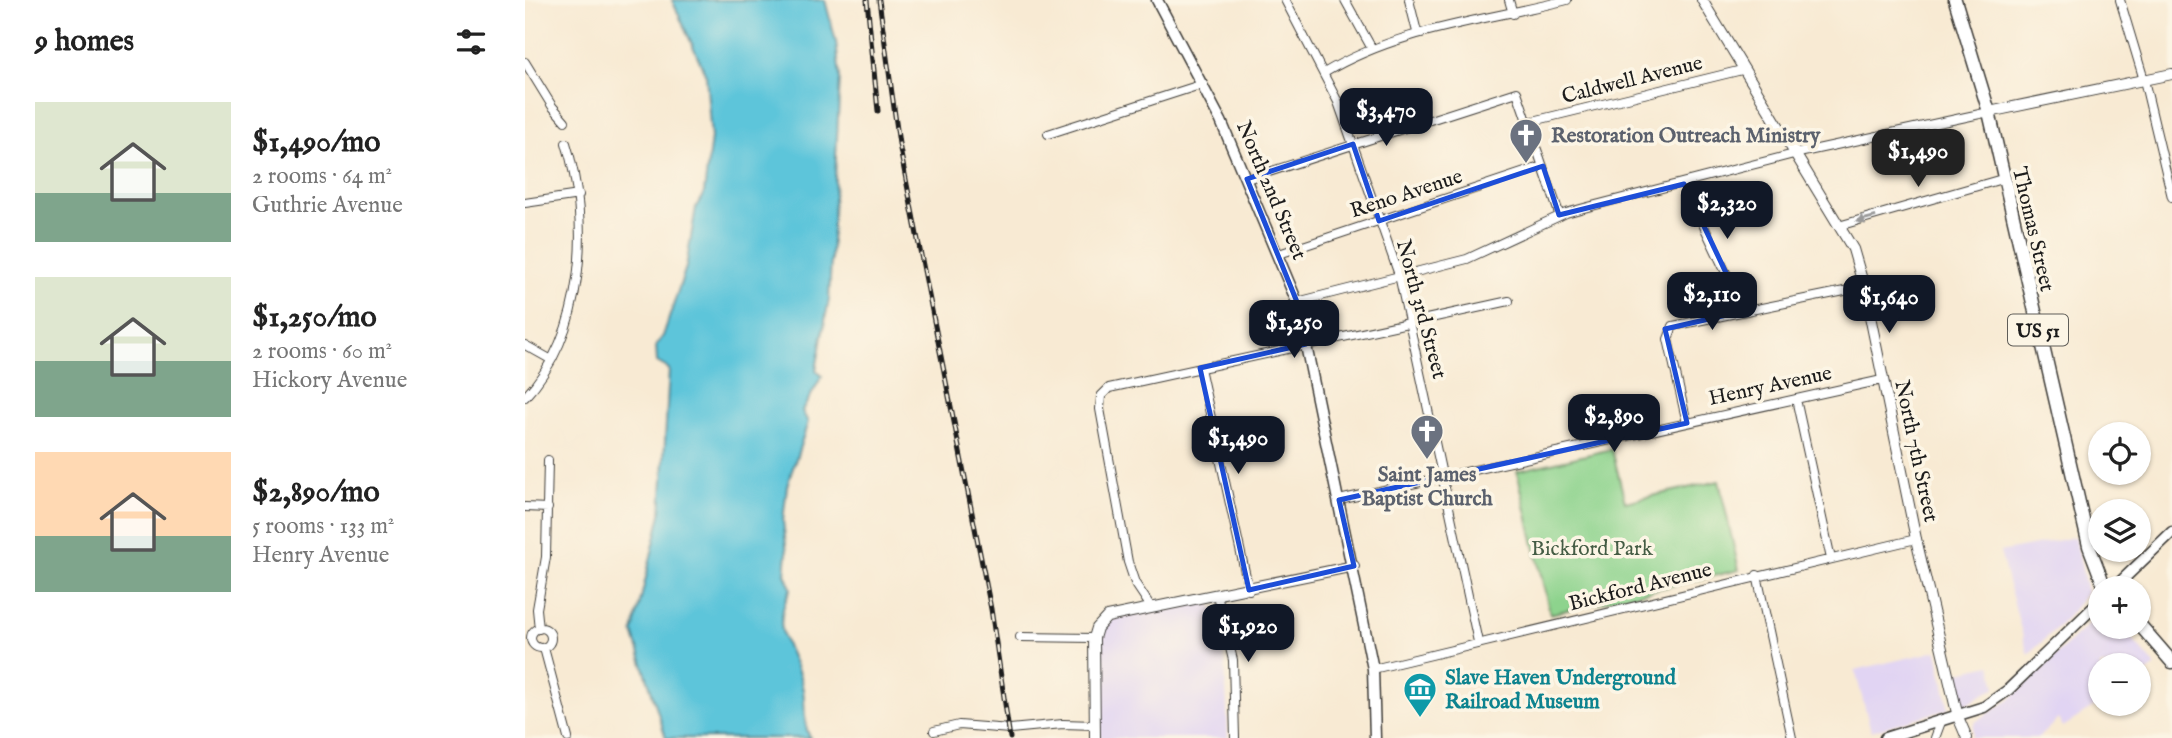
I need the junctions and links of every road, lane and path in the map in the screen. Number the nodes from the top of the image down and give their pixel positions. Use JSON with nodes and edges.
{"nodes":[{"id":1,"x":1157,"y":0,"type":"edge"},
{"id":2,"x":1285,"y":0,"type":"edge"},
{"id":3,"x":1345,"y":0,"type":"edge"},
{"id":4,"x":1409,"y":0,"type":"edge"},
{"id":5,"x":1509,"y":0,"type":"edge"},
{"id":6,"x":1567,"y":0,"type":"edge"},
{"id":7,"x":1702,"y":0,"type":"edge"},
{"id":8,"x":1955,"y":0,"type":"edge"},
{"id":9,"x":2120,"y":0,"type":"edge"},
{"id":10,"x":1513,"y":14,"type":"junction"},
{"id":11,"x":1417,"y":32,"type":"junction"},
{"id":12,"x":1371,"y":47,"type":"junction"},
{"id":13,"x":525,"y":62,"type":"edge"},
{"id":14,"x":1742,"y":70,"type":"junction"},
{"id":15,"x":1324,"y":73,"type":"junction"},
{"id":16,"x":2172,"y":74,"type":"edge"},
{"id":17,"x":2144,"y":80,"type":"junction"},
{"id":18,"x":1203,"y":84,"type":"junction"},
{"id":19,"x":1989,"y":112,"type":"junction"},
{"id":20,"x":565,"y":121,"type":"dead end"},
{"id":21,"x":1529,"y":122,"type":"junction"},
{"id":22,"x":1048,"y":134,"type":"dead end"},
{"id":23,"x":566,"y":142,"type":"dead end"},
{"id":24,"x":1353,"y":144,"type":"junction"},
{"id":25,"x":1794,"y":154,"type":"junction"},
{"id":26,"x":1543,"y":166,"type":"junction"},
{"id":27,"x":1247,"y":179,"type":"junction"},
{"id":28,"x":2002,"y":179,"type":"junction"},
{"id":29,"x":1684,"y":184,"type":"junction"},
{"id":30,"x":579,"y":195,"type":"junction"},
{"id":31,"x":2172,"y":197,"type":"edge"},
{"id":32,"x":525,"y":203,"type":"edge"},
{"id":33,"x":1560,"y":216,"type":"junction"},
{"id":34,"x":1379,"y":221,"type":"junction"},
{"id":35,"x":1842,"y":225,"type":"junction"},
{"id":36,"x":1279,"y":254,"type":"junction"},
{"id":37,"x":1399,"y":275,"type":"junction"},
{"id":38,"x":1864,"y":287,"type":"junction"},
{"id":39,"x":1509,"y":301,"type":"dead end"},
{"id":40,"x":1297,"y":302,"type":"junction"},
{"id":41,"x":1744,"y":311,"type":"junction"},
{"id":42,"x":1410,"y":321,"type":"junction"},
{"id":43,"x":1306,"y":344,"type":"junction"},
{"id":44,"x":525,"y":345,"type":"edge"},
{"id":45,"x":550,"y":359,"type":"junction"},
{"id":46,"x":1200,"y":368,"type":"junction"},
{"id":47,"x":1882,"y":380,"type":"junction"},
{"id":48,"x":525,"y":397,"type":"edge"},
{"id":49,"x":1796,"y":399,"type":"junction"},
{"id":50,"x":1687,"y":423,"type":"junction"},
{"id":51,"x":548,"y":460,"type":"dead end"},
{"id":52,"x":1444,"y":477,"type":"junction"},
{"id":53,"x":1339,"y":500,"type":"junction"},
{"id":54,"x":525,"y":507,"type":"edge"},
{"id":55,"x":548,"y":508,"type":"junction"},
{"id":56,"x":2172,"y":532,"type":"edge"},
{"id":57,"x":1916,"y":539,"type":"junction"},
{"id":58,"x":1831,"y":559,"type":"junction"},
{"id":59,"x":1354,"y":566,"type":"junction"},
{"id":60,"x":1757,"y":575,"type":"junction"},
{"id":61,"x":2100,"y":576,"type":"edge"},
{"id":62,"x":2126,"y":576,"type":"edge"},
{"id":63,"x":1249,"y":590,"type":"junction"},
{"id":64,"x":1217,"y":595,"type":"junction"},
{"id":65,"x":1151,"y":607,"type":"junction"},
{"id":66,"x":2088,"y":613,"type":"edge"},
{"id":67,"x":539,"y":629,"type":"junction"},
{"id":68,"x":1020,"y":637,"type":"dead end"},
{"id":69,"x":1094,"y":638,"type":"junction"},
{"id":70,"x":2151,"y":638,"type":"edge"},
{"id":71,"x":529,"y":641,"type":"edge"},
{"id":72,"x":1478,"y":642,"type":"junction"},
{"id":73,"x":544,"y":648,"type":"junction"},
{"id":74,"x":2172,"y":662,"type":"edge"},
{"id":75,"x":1373,"y":668,"type":"junction"},
{"id":76,"x":1958,"y":717,"type":"junction"},
{"id":77,"x":1941,"y":722,"type":"junction"},
{"id":78,"x":1094,"y":725,"type":"junction"},
{"id":79,"x":1915,"y":730,"type":"junction"},
{"id":80,"x":934,"y":731,"type":"dead end"},
{"id":81,"x":568,"y":738,"type":"edge"},
{"id":82,"x":1095,"y":738,"type":"edge"},
{"id":83,"x":1235,"y":738,"type":"edge"},
{"id":84,"x":1375,"y":738,"type":"edge"},
{"id":85,"x":1792,"y":738,"type":"edge"},
{"id":86,"x":1885,"y":738,"type":"edge"},
{"id":87,"x":1932,"y":738,"type":"edge"},
{"id":88,"x":1967,"y":738,"type":"edge"}],
"edges":[{"from":1,"to":18,"type":"main road","name":"North 2nd Street"},
{"from":2,"to":15,"type":"street","name":"North 3rd Street"},
{"from":3,"to":12,"type":"street"},
{"from":4,"to":11,"type":"street"},
{"from":5,"to":10,"type":"street"},
{"from":6,"to":10,"type":"street"},
{"from":7,"to":14,"type":"street","name":"North 7th Street"},
{"from":8,"to":19,"type":"main road","name":"Thomas Street","number":"US 51"},
{"from":9,"to":17,"type":"street"},
{"from":10,"to":11,"type":"street"},
{"from":11,"to":12,"type":"street"},
{"from":12,"to":15,"type":"street"},
{"from":13,"to":20,"type":"street"},
{"from":14,"to":21,"type":"street","name":"Caldwell Avenue"},
{"from":14,"to":25,"type":"street","name":"North 7th Street"},
{"from":15,"to":24,"type":"street","name":"North 3rd Street"},
{"from":16,"to":17,"type":"street"},
{"from":17,"to":19,"type":"street"},
{"from":17,"to":31,"type":"street"},
{"from":18,"to":22,"type":"street"},
{"from":18,"to":27,"type":"main road","name":"North 2nd Street"},
{"from":19,"to":25,"type":"street"},
{"from":19,"to":28,"type":"main road","name":"Thomas Street","number":"US 51"},
{"from":21,"to":24,"type":"street"},
{"from":21,"to":26,"type":"street"},
{"from":23,"to":30,"type":"street"},
{"from":24,"to":27,"type":"street"},
{"from":24,"to":34,"type":"street","name":"North 3rd Street"},
{"from":25,"to":29,"type":"street"},
{"from":25,"to":35,"type":"street","name":"North 7th Street"},
{"from":26,"to":33,"type":"street"},
{"from":26,"to":34,"type":"street","name":"Reno Avenue"},
{"from":27,"to":36,"type":"main road","name":"North 2nd Street"},
{"from":28,"to":35,"type":"street","one_way":true},
{"from":28,"to":61,"type":"main road","name":"Thomas Street","number":"US 51"},
{"from":29,"to":33,"type":"street"},
{"from":29,"to":41,"type":"street"},
{"from":30,"to":32,"type":"street"},
{"from":30,"to":45,"type":"street"},
{"from":33,"to":37,"type":"street"},
{"from":34,"to":36,"type":"street","name":"Reno Avenue"},
{"from":34,"to":37,"type":"street","name":"North 3rd Street"},
{"from":35,"to":38,"type":"street","name":"North 7th Street"},
{"from":36,"to":40,"type":"main road","name":"North 2nd Street"},
{"from":37,"to":40,"type":"street"},
{"from":37,"to":42,"type":"street","name":"North 3rd Street"},
{"from":38,"to":41,"type":"street"},
{"from":38,"to":47,"type":"street","name":"North 7th Street"},
{"from":39,"to":42,"type":"street"},
{"from":40,"to":43,"type":"main road","name":"North 2nd Street"},
{"from":41,"to":50,"type":"street"},
{"from":42,"to":43,"type":"street"},
{"from":42,"to":52,"type":"street","name":"North 3rd Street"},
{"from":43,"to":46,"type":"street"},
{"from":43,"to":53,"type":"main road","name":"North 2nd Street"},
{"from":44,"to":45,"type":"street"},
{"from":45,"to":48,"type":"street"},
{"from":46,"to":63,"type":"street"},
{"from":46,"to":65,"type":"street"},
{"from":47,"to":49,"type":"street","name":"Henry Avenue"},
{"from":47,"to":57,"type":"street","name":"North 7th Street"},
{"from":49,"to":50,"type":"street","name":"Henry Avenue"},
{"from":49,"to":58,"type":"street"},
{"from":50,"to":52,"type":"street","name":"Henry Avenue"},
{"from":51,"to":55,"type":"street"},
{"from":52,"to":53,"type":"street","name":"Henry Avenue"},
{"from":52,"to":72,"type":"street","name":"North 3rd Street"},
{"from":53,"to":59,"type":"main road","name":"North 2nd Street"},
{"from":54,"to":55,"type":"street"},
{"from":55,"to":67,"type":"street"},
{"from":56,"to":62,"type":"main road"},
{"from":57,"to":58,"type":"street","name":"Bickford Avenue"},
{"from":57,"to":76,"type":"street","name":"North 7th Street"},
{"from":58,"to":60,"type":"street","name":"Bickford Avenue"},
{"from":59,"to":63,"type":"street"},
{"from":59,"to":75,"type":"main road","name":"North 2nd Street"},
{"from":60,"to":72,"type":"street","name":"Bickford Avenue"},
{"from":60,"to":85,"type":"street"},
{"from":63,"to":64,"type":"street"},
{"from":64,"to":65,"type":"street"},
{"from":64,"to":83,"type":"street"},
{"from":65,"to":69,"type":"street"},
{"from":66,"to":76,"type":"main road"},
{"from":67,"to":71,"type":"street"},
{"from":67,"to":73,"type":"street"},
{"from":68,"to":69,"type":"street"},
{"from":69,"to":78,"type":"street"},
{"from":70,"to":74,"type":"main road"},
{"from":71,"to":73,"type":"street"},
{"from":72,"to":75,"type":"street","name":"Bickford Avenue"},
{"from":73,"to":81,"type":"street"},
{"from":75,"to":84,"type":"main road","name":"North 2nd Street"},
{"from":76,"to":77,"type":"main road"},
{"from":76,"to":88,"type":"street","name":"North 7th Street"},
{"from":77,"to":79,"type":"main road"},
{"from":77,"to":87,"type":"street"},
{"from":78,"to":80,"type":"street"},
{"from":78,"to":82,"type":"street"},
{"from":79,"to":86,"type":"main road"},
{"from":79,"to":87,"type":"street"}]}
